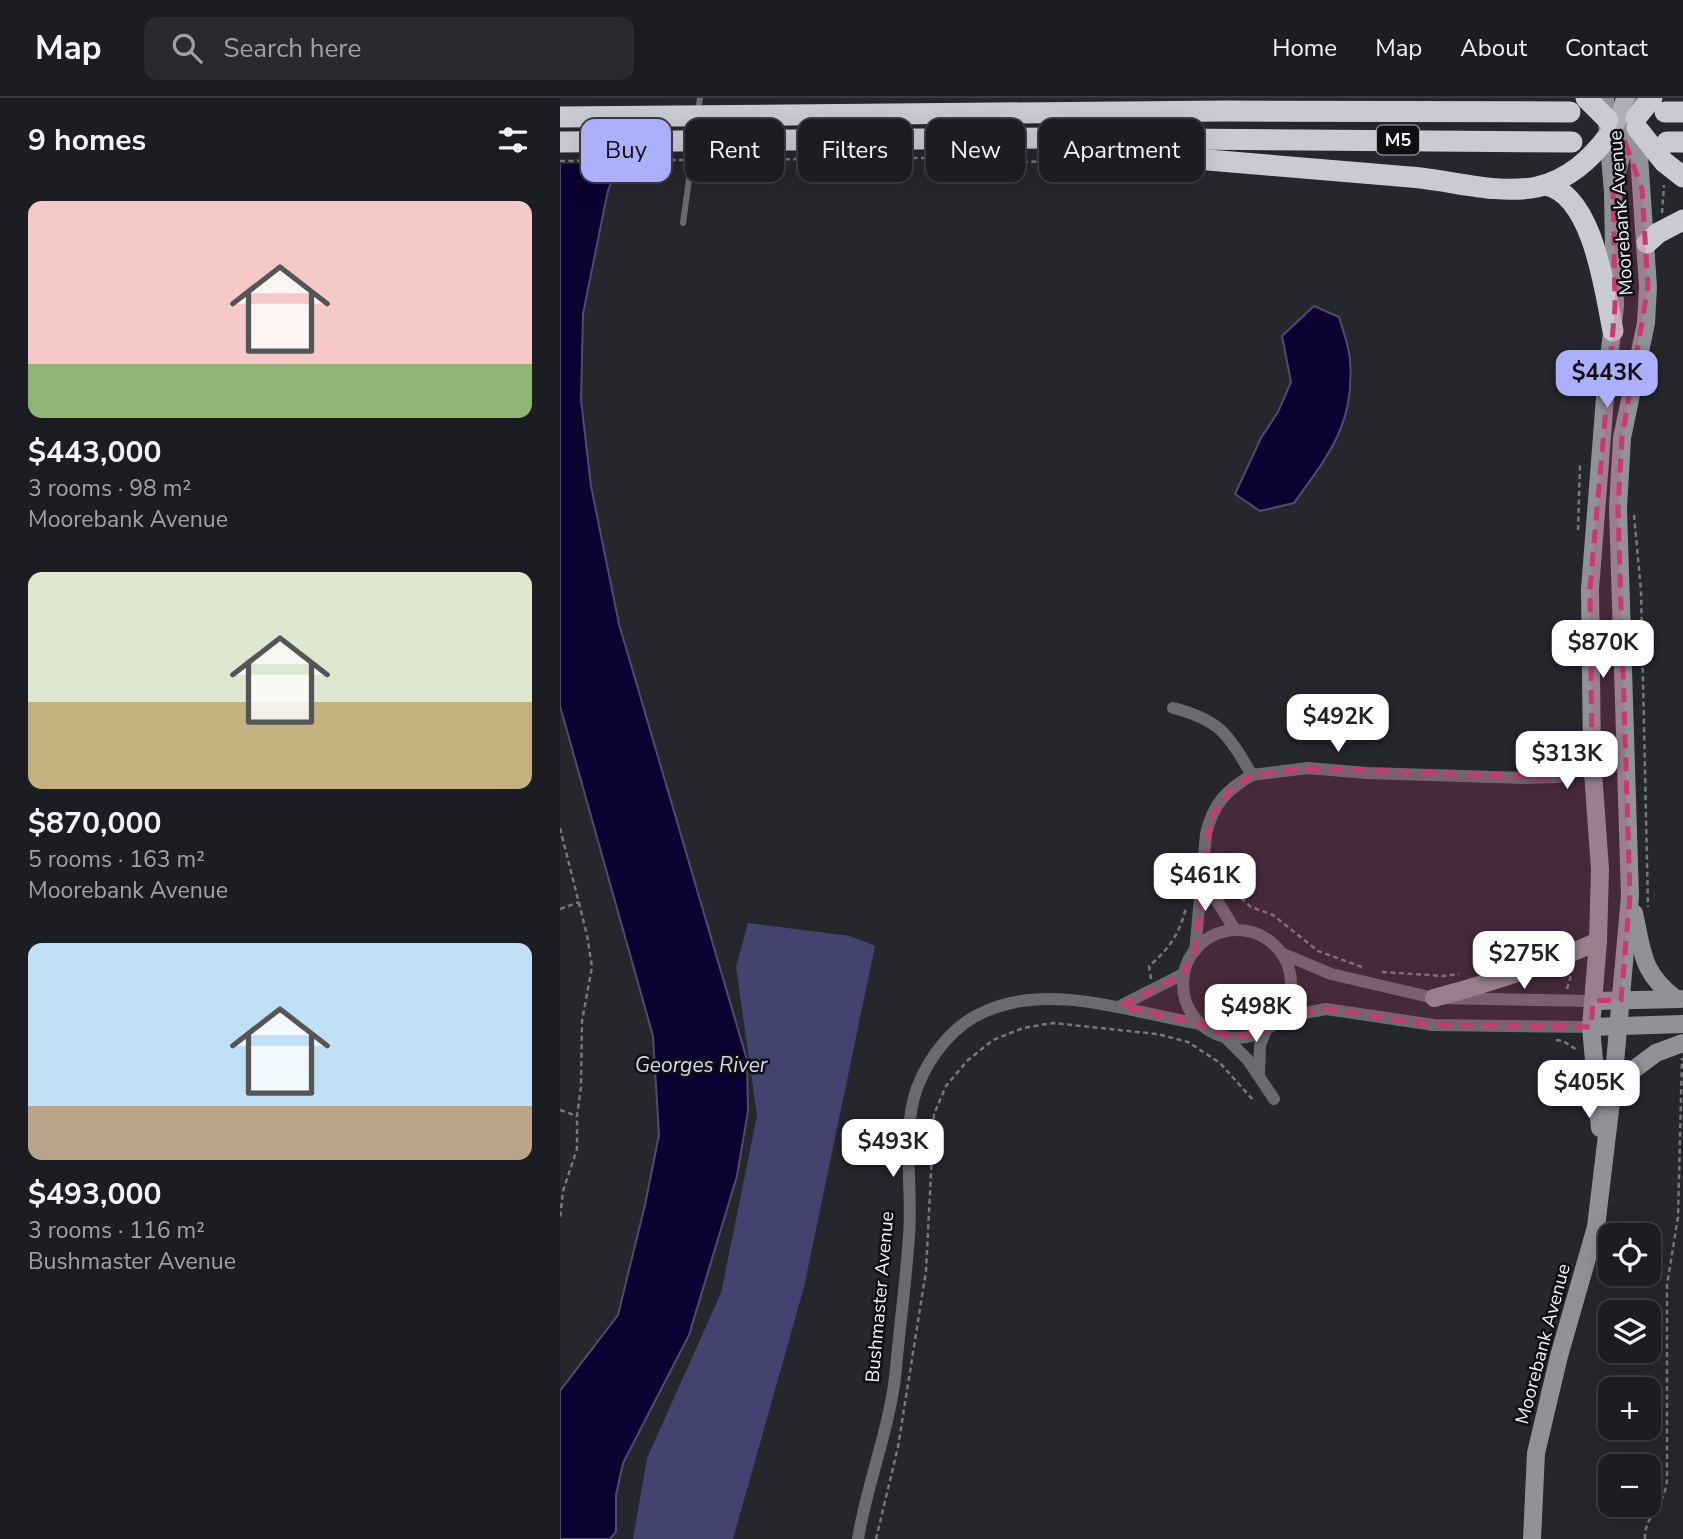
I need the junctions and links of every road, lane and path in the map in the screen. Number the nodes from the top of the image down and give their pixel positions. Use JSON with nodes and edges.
{"nodes":[{"id":1,"x":700,"y":98,"type":"edge"},
{"id":2,"x":1118,"y":98,"type":"edge"},
{"id":3,"x":1586,"y":98,"type":"edge"},
{"id":4,"x":1605,"y":98,"type":"edge"},
{"id":5,"x":1667,"y":107,"type":"edge"},
{"id":6,"x":1570,"y":112,"type":"dead end"},
{"id":7,"x":935,"y":114,"type":"junction"},
{"id":8,"x":560,"y":117,"type":"edge"},
{"id":9,"x":1624,"y":117,"type":"edge"},
{"id":10,"x":1039,"y":139,"type":"edge"},
{"id":11,"x":1204,"y":139,"type":"edge"},
{"id":12,"x":560,"y":142,"type":"edge"},
{"id":13,"x":1572,"y":142,"type":"dead end"},
{"id":14,"x":924,"y":149,"type":"junction"},
{"id":15,"x":1204,"y":160,"type":"edge"},
{"id":16,"x":560,"y":161,"type":"edge"},
{"id":17,"x":1039,"y":162,"type":"edge"},
{"id":18,"x":1674,"y":177,"type":"edge"},
{"id":19,"x":1545,"y":185,"type":"junction"},
{"id":20,"x":1683,"y":220,"type":"edge"},
{"id":21,"x":682,"y":223,"type":"dead end"},
{"id":22,"x":1661,"y":223,"type":"dead end"},
{"id":23,"x":1647,"y":243,"type":"junction"},
{"id":24,"x":1613,"y":331,"type":"junction"},
{"id":25,"x":1634,"y":508,"type":"dead end"},
{"id":26,"x":1173,"y":708,"type":"dead end"},
{"id":27,"x":1592,"y":758,"type":"junction"},
{"id":28,"x":1252,"y":775,"type":"junction"},
{"id":29,"x":560,"y":828,"type":"edge"},
{"id":30,"x":1203,"y":878,"type":"junction"},
{"id":31,"x":1234,"y":892,"type":"dead end"},
{"id":32,"x":1630,"y":896,"type":"junction"},
{"id":33,"x":579,"y":902,"type":"junction"},
{"id":34,"x":560,"y":909,"type":"edge"},
{"id":35,"x":1185,"y":911,"type":"dead end"},
{"id":36,"x":1648,"y":918,"type":"dead end"},
{"id":37,"x":1235,"y":930,"type":"junction"},
{"id":38,"x":1598,"y":941,"type":"junction"},
{"id":39,"x":1195,"y":951,"type":"junction"},
{"id":40,"x":1281,"y":953,"type":"junction"},
{"id":41,"x":1574,"y":962,"type":"dead end"},
{"id":42,"x":1149,"y":966,"type":"dead end"},
{"id":43,"x":1183,"y":974,"type":"junction"},
{"id":44,"x":1467,"y":974,"type":"dead end"},
{"id":45,"x":1567,"y":989,"type":"dead end"},
{"id":46,"x":1434,"y":998,"type":"junction"},
{"id":47,"x":1679,"y":999,"type":"edge"},
{"id":48,"x":1621,"y":1000,"type":"junction"},
{"id":49,"x":1593,"y":1001,"type":"junction"},
{"id":50,"x":1120,"y":1006,"type":"junction"},
{"id":51,"x":1279,"y":1018,"type":"junction"},
{"id":52,"x":1200,"y":1024,"type":"junction"},
{"id":53,"x":1683,"y":1024,"type":"edge"},
{"id":54,"x":1591,"y":1027,"type":"junction"},
{"id":55,"x":1619,"y":1027,"type":"junction"},
{"id":56,"x":1266,"y":1030,"type":"junction"},
{"id":57,"x":1225,"y":1037,"type":"junction"},
{"id":58,"x":1563,"y":1041,"type":"dead end"},
{"id":59,"x":1683,"y":1047,"type":"edge"},
{"id":60,"x":1583,"y":1059,"type":"dead end"},
{"id":61,"x":1259,"y":1077,"type":"junction"},
{"id":62,"x":1613,"y":1085,"type":"junction"},
{"id":63,"x":1274,"y":1099,"type":"dead end"},
{"id":64,"x":1254,"y":1101,"type":"dead end"},
{"id":65,"x":560,"y":1110,"type":"edge"},
{"id":66,"x":577,"y":1116,"type":"junction"},
{"id":67,"x":1603,"y":1161,"type":"junction"},
{"id":68,"x":560,"y":1220,"type":"edge"},
{"id":69,"x":858,"y":1539,"type":"edge"},
{"id":70,"x":876,"y":1539,"type":"edge"},
{"id":71,"x":1532,"y":1539,"type":"edge"},
{"id":72,"x":1646,"y":1539,"type":"edge"}],
"edges":[{"from":1,"to":21,"type":"lane"},
{"from":2,"to":7,"type":"highway"},
{"from":3,"to":9,"type":"highway"},
{"from":4,"to":9,"type":"main road","name":"Moorebank Avenue"},
{"from":5,"to":9,"type":"highway"},
{"from":6,"to":7,"type":"highway","number":"M5"},
{"from":7,"to":8,"type":"highway","number":"M5"},
{"from":9,"to":18,"type":"highway"},
{"from":9,"to":19,"type":"highway"},
{"from":9,"to":23,"type":"main road","name":"Moorebank Avenue"},
{"from":9,"to":24,"type":"main road","name":"Moorebank Avenue"},
{"from":10,"to":14,"type":"highway","number":"M5"},
{"from":11,"to":13,"type":"highway","number":"M5"},
{"from":12,"to":14,"type":"highway","number":"M5"},
{"from":14,"to":16,"type":"path"},
{"from":14,"to":17,"type":"path"},
{"from":15,"to":19,"type":"highway"},
{"from":18,"to":22,"type":"path"},
{"from":19,"to":24,"type":"highway"},
{"from":20,"to":23,"type":"highway"},
{"from":23,"to":32,"type":"main road","name":"Moorebank Avenue"},
{"from":24,"to":27,"type":"main road","name":"Moorebank Avenue"},
{"from":25,"to":36,"type":"path"},
{"from":26,"to":28,"type":"street"},
{"from":27,"to":28,"type":"street"},
{"from":27,"to":38,"type":"main road","name":"Moorebank Avenue"},
{"from":28,"to":30,"type":"street"},
{"from":29,"to":33,"type":"path"},
{"from":30,"to":37,"type":"street"},
{"from":30,"to":39,"type":"street"},
{"from":31,"to":44,"type":"path"},
{"from":32,"to":47,"type":"main road"},
{"from":32,"to":48,"type":"main road","name":"Moorebank Avenue"},
{"from":33,"to":34,"type":"path"},
{"from":33,"to":66,"type":"path"},
{"from":35,"to":42,"type":"path"},
{"from":37,"to":39,"type":"street"},
{"from":37,"to":40,"type":"street"},
{"from":38,"to":46,"type":"main road"},
{"from":38,"to":49,"type":"main road","name":"Moorebank Avenue"},
{"from":39,"to":43,"type":"street"},
{"from":40,"to":46,"type":"street"},
{"from":40,"to":51,"type":"street"},
{"from":41,"to":45,"type":"path"},
{"from":43,"to":50,"type":"street"},
{"from":43,"to":52,"type":"street"},
{"from":46,"to":49,"type":"street"},
{"from":47,"to":48,"type":"main road"},
{"from":48,"to":49,"type":"main road"},
{"from":48,"to":55,"type":"main road","name":"Moorebank Avenue"},
{"from":49,"to":54,"type":"main road","name":"Moorebank Avenue"},
{"from":50,"to":52,"type":"street","name":"Bushmaster Avenue"},
{"from":50,"to":69,"type":"street","name":"Bushmaster Avenue"},
{"from":51,"to":54,"type":"street"},
{"from":51,"to":56,"type":"street"},
{"from":52,"to":57,"type":"street"},
{"from":53,"to":55,"type":"main road"},
{"from":54,"to":55,"type":"main road"},
{"from":54,"to":67,"type":"main road","name":"Moorebank Avenue"},
{"from":55,"to":62,"type":"main road","name":"Moorebank Avenue"},
{"from":56,"to":57,"type":"street"},
{"from":56,"to":61,"type":"street"},
{"from":57,"to":61,"type":"street"},
{"from":58,"to":60,"type":"path"},
{"from":59,"to":62,"type":"main road"},
{"from":59,"to":72,"type":"path"},
{"from":61,"to":63,"type":"street"},
{"from":62,"to":67,"type":"main road","name":"Moorebank Avenue"},
{"from":64,"to":70,"type":"path"},
{"from":65,"to":66,"type":"path"},
{"from":66,"to":68,"type":"path"},
{"from":67,"to":71,"type":"main road","name":"Moorebank Avenue"}]}
